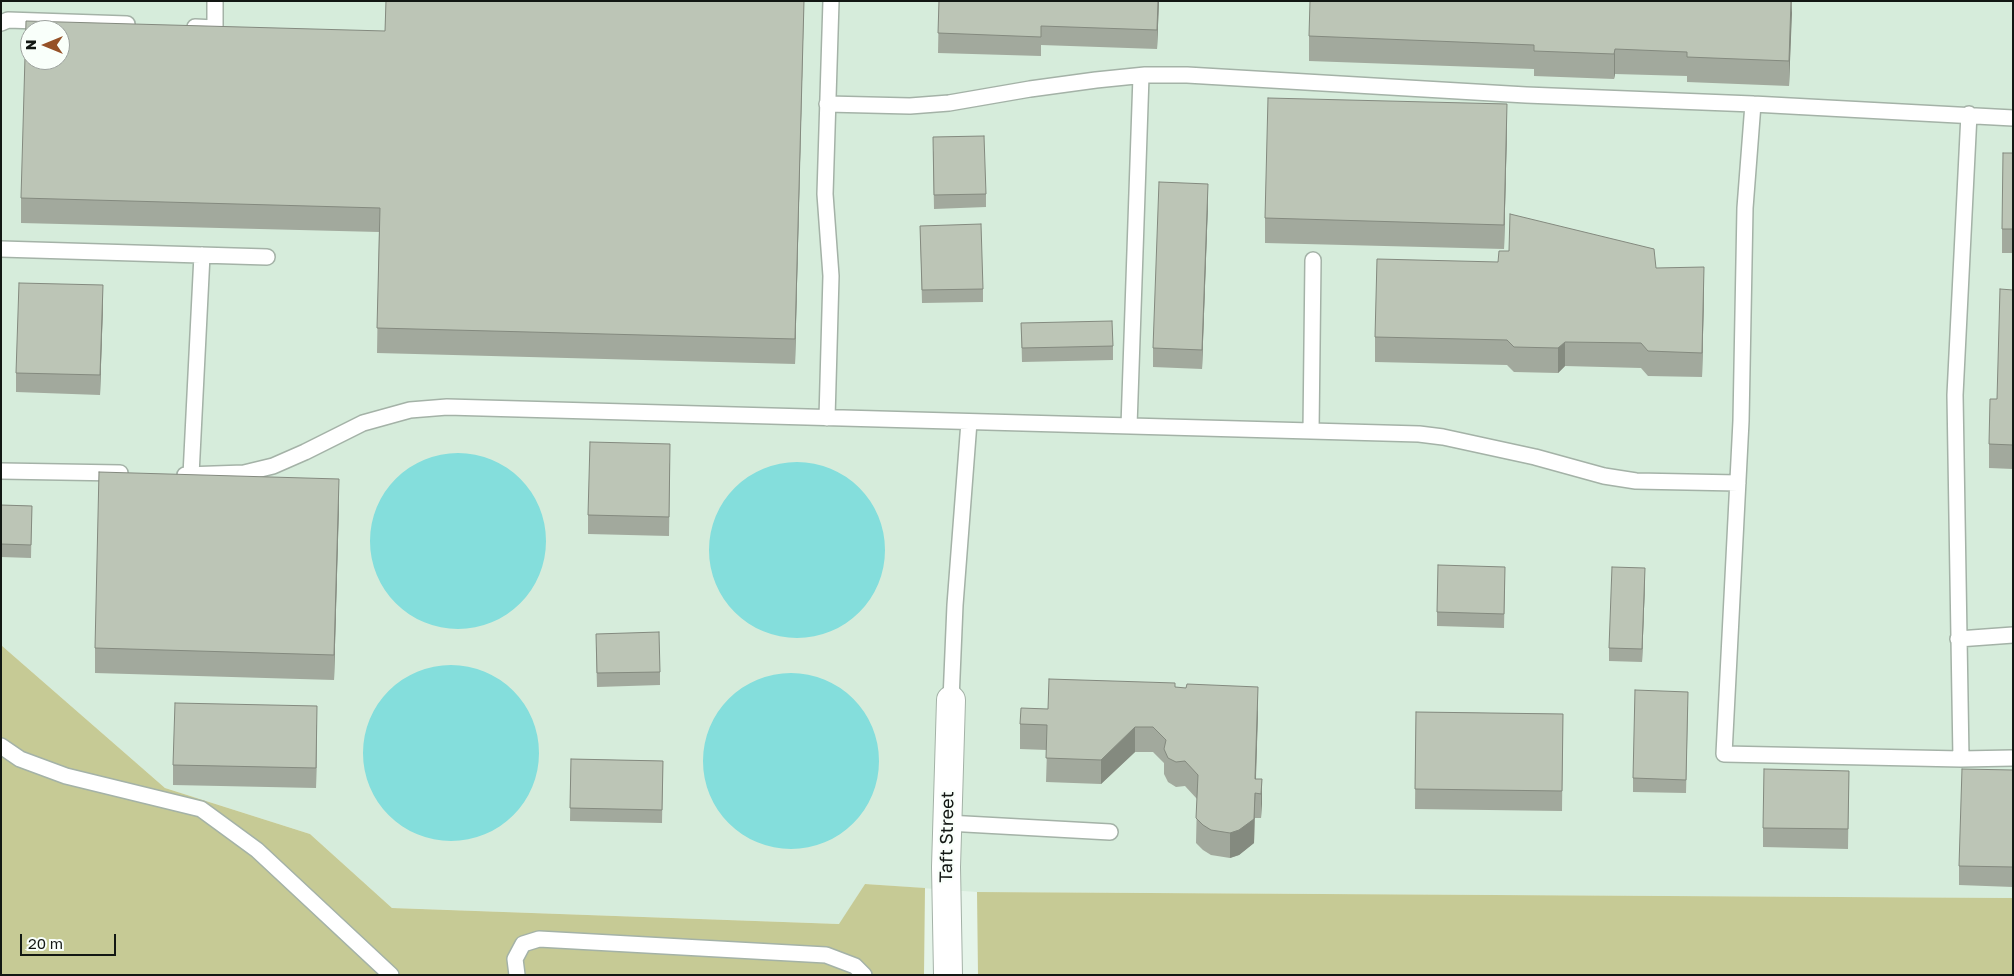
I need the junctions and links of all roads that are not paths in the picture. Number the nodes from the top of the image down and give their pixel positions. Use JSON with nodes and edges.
{"nodes":[{"id":1,"x":216,"y":1,"type":"edge"},
{"id":2,"x":831,"y":1,"type":"edge"},
{"id":3,"x":1,"y":23,"type":"edge"},
{"id":4,"x":146,"y":25,"type":"edge"},
{"id":5,"x":185,"y":26,"type":"edge"},
{"id":6,"x":1141,"y":76,"type":"junction"},
{"id":7,"x":827,"y":104,"type":"junction"},
{"id":8,"x":1753,"y":104,"type":"junction"},
{"id":9,"x":1969,"y":114,"type":"junction"},
{"id":10,"x":2013,"y":118,"type":"edge"},
{"id":11,"x":1,"y":249,"type":"edge"},
{"id":12,"x":202,"y":255,"type":"junction"},
{"id":13,"x":267,"y":257,"type":"dead end"},
{"id":14,"x":1313,"y":260,"type":"dead end"},
{"id":15,"x":827,"y":418,"type":"junction"},
{"id":16,"x":969,"y":422,"type":"junction"},
{"id":17,"x":1129,"y":426,"type":"junction"},
{"id":18,"x":1311,"y":431,"type":"junction"},
{"id":19,"x":1,"y":471,"type":"edge"},
{"id":20,"x":131,"y":474,"type":"edge"},
{"id":21,"x":171,"y":474,"type":"edge"},
{"id":22,"x":191,"y":475,"type":"junction"},
{"id":23,"x":1738,"y":484,"type":"junction"},
{"id":24,"x":2013,"y":635,"type":"edge"},
{"id":25,"x":1958,"y":639,"type":"junction"},
{"id":26,"x":951,"y":700,"type":"joint"},
{"id":27,"x":1,"y":746,"type":"edge"},
{"id":28,"x":2013,"y":758,"type":"edge"},
{"id":29,"x":1961,"y":759,"type":"junction"},
{"id":30,"x":947,"y":823,"type":"junction"},
{"id":31,"x":1110,"y":832,"type":"dead end"},
{"id":32,"x":391,"y":975,"type":"edge"},
{"id":33,"x":517,"y":975,"type":"edge"},
{"id":34,"x":864,"y":975,"type":"edge"},
{"id":35,"x":948,"y":975,"type":"edge"}],
"edges":[{"from":1,"to":5,"type":"lane"},
{"from":2,"to":7,"type":"lane"},
{"from":3,"to":4,"type":"lane"},
{"from":6,"to":7,"type":"lane"},
{"from":6,"to":8,"type":"lane"},
{"from":6,"to":17,"type":"lane"},
{"from":7,"to":15,"type":"lane"},
{"from":8,"to":9,"type":"lane"},
{"from":8,"to":23,"type":"lane"},
{"from":9,"to":10,"type":"lane"},
{"from":9,"to":25,"type":"lane"},
{"from":11,"to":12,"type":"lane"},
{"from":12,"to":13,"type":"lane"},
{"from":12,"to":22,"type":"lane"},
{"from":14,"to":18,"type":"lane"},
{"from":15,"to":16,"type":"lane"},
{"from":15,"to":22,"type":"lane"},
{"from":16,"to":17,"type":"lane"},
{"from":16,"to":26,"type":"lane"},
{"from":17,"to":18,"type":"lane"},
{"from":18,"to":23,"type":"lane"},
{"from":19,"to":20,"type":"lane"},
{"from":21,"to":22,"type":"lane"},
{"from":23,"to":29,"type":"lane"},
{"from":24,"to":25,"type":"lane"},
{"from":25,"to":29,"type":"lane"},
{"from":26,"to":30,"type":"street","name":"Taft Street"},
{"from":27,"to":32,"type":"lane"},
{"from":28,"to":29,"type":"lane"},
{"from":30,"to":31,"type":"lane"},
{"from":30,"to":35,"type":"street","name":"Taft Street"},
{"from":33,"to":34,"type":"lane"}]}
